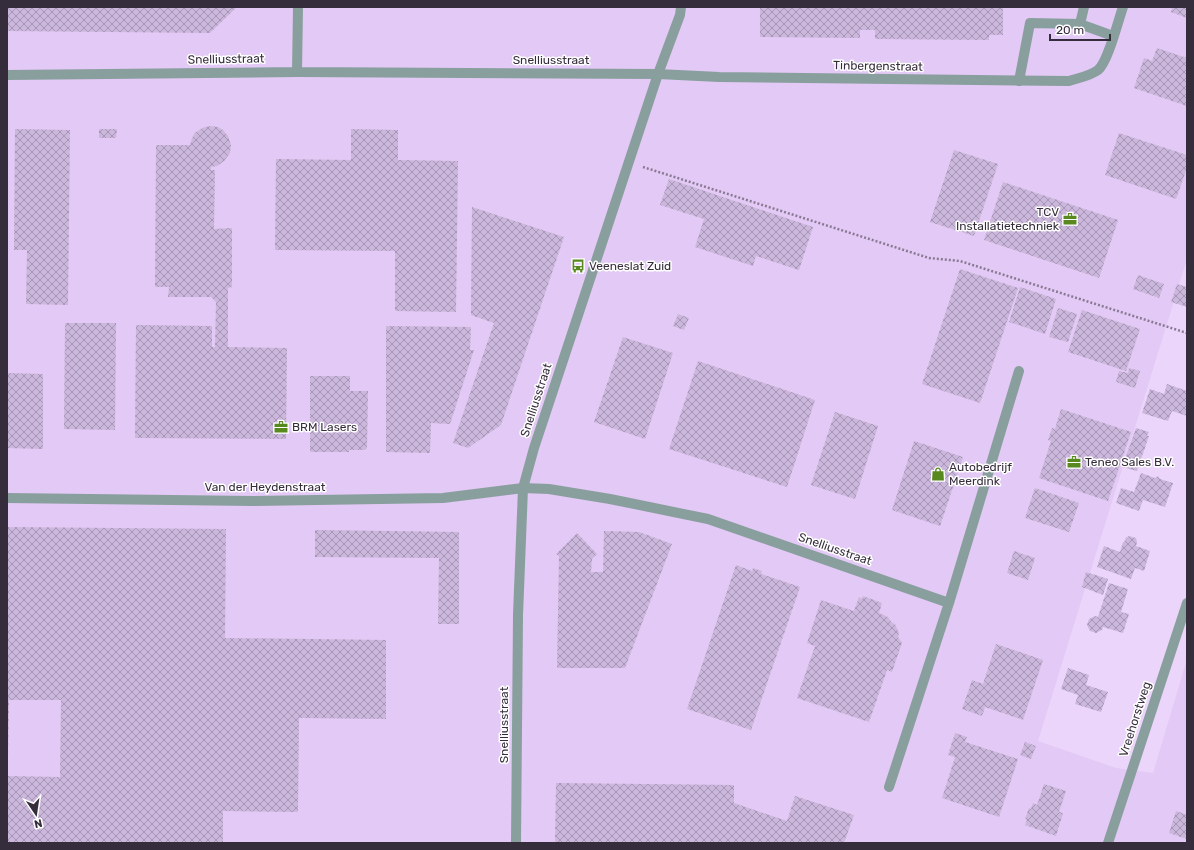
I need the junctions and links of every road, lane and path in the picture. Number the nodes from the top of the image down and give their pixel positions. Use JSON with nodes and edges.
{"nodes":[{"id":1,"x":298,"y":7,"type":"edge"},
{"id":2,"x":681,"y":7,"type":"edge"},
{"id":3,"x":1084,"y":7,"type":"edge"},
{"id":4,"x":1123,"y":7,"type":"edge"},
{"id":5,"x":1080,"y":24,"type":"junction"},
{"id":6,"x":1113,"y":36,"type":"junction"},
{"id":7,"x":297,"y":72,"type":"junction"},
{"id":8,"x":658,"y":74,"type":"junction"},
{"id":9,"x":7,"y":75,"type":"edge"},
{"id":10,"x":1019,"y":81,"type":"junction"},
{"id":11,"x":629,"y":163,"type":"junction"},
{"id":12,"x":1187,"y":333,"type":"edge"},
{"id":13,"x":1019,"y":372,"type":"dead end"},
{"id":14,"x":523,"y":488,"type":"junction"},
{"id":15,"x":7,"y":498,"type":"edge"},
{"id":16,"x":949,"y":603,"type":"junction"},
{"id":17,"x":1187,"y":603,"type":"edge"},
{"id":18,"x":889,"y":787,"type":"dead end"},
{"id":19,"x":516,"y":843,"type":"edge"},
{"id":20,"x":1108,"y":843,"type":"edge"}],
"edges":[{"from":1,"to":7,"type":"street"},
{"from":2,"to":8,"type":"street"},
{"from":3,"to":5,"type":"street"},
{"from":4,"to":6,"type":"street","name":"Tinbergenstraat"},
{"from":5,"to":6,"type":"street"},
{"from":5,"to":10,"type":"street"},
{"from":6,"to":10,"type":"street","name":"Tinbergenstraat"},
{"from":7,"to":8,"type":"street","name":"Snelliusstraat"},
{"from":7,"to":9,"type":"street","name":"Snelliusstraat"},
{"from":8,"to":10,"type":"street","name":"Tinbergenstraat"},
{"from":8,"to":11,"type":"street","name":"Snelliusstraat"},
{"from":11,"to":12,"type":"path"},
{"from":11,"to":14,"type":"street","name":"Snelliusstraat"},
{"from":13,"to":16,"type":"street"},
{"from":14,"to":15,"type":"street","name":"Van der Heydenstraat"},
{"from":14,"to":16,"type":"street","name":"Snelliusstraat"},
{"from":14,"to":19,"type":"street","name":"Snelliusstraat"},
{"from":16,"to":18,"type":"street"},
{"from":17,"to":20,"type":"street","name":"Vreehorstweg"}]}
